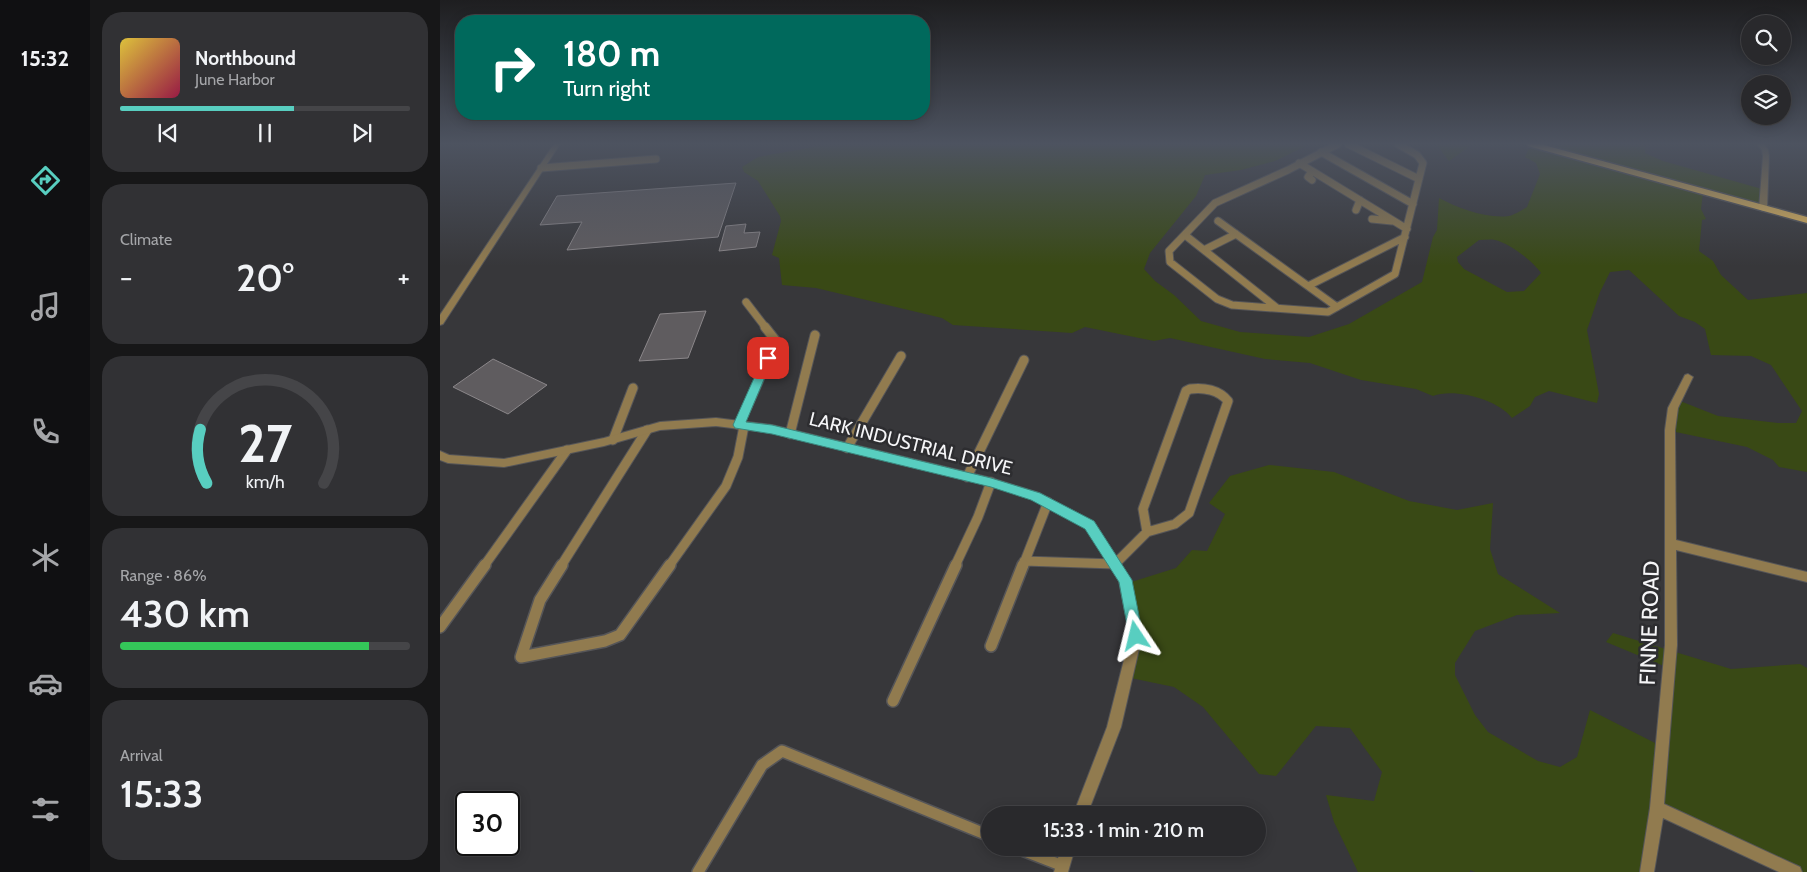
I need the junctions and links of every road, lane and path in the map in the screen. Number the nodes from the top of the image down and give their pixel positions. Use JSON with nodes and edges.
{"nodes":[{"id":1,"x":530,"y":185,"type":"edge"},
{"id":2,"x":1253,"y":185,"type":"edge"},
{"id":3,"x":1335,"y":185,"type":"edge"},
{"id":4,"x":1379,"y":185,"type":"edge"},
{"id":5,"x":1418,"y":185,"type":"edge"},
{"id":6,"x":1676,"y":185,"type":"edge"},
{"id":7,"x":1764,"y":185,"type":"edge"},
{"id":8,"x":1328,"y":189,"type":"dead end"},
{"id":9,"x":1346,"y":191,"type":"junction"},
{"id":10,"x":1360,"y":200,"type":"junction"},
{"id":11,"x":1413,"y":204,"type":"junction"},
{"id":12,"x":1763,"y":209,"type":"junction"},
{"id":13,"x":1356,"y":210,"type":"dead end"},
{"id":14,"x":1372,"y":219,"type":"dead end"},
{"id":15,"x":1807,"y":220,"type":"edge"},
{"id":16,"x":1218,"y":221,"type":"dead end"},
{"id":17,"x":1395,"y":222,"type":"junction"},
{"id":18,"x":1407,"y":229,"type":"junction"},
{"id":19,"x":1236,"y":234,"type":"junction"},
{"id":20,"x":1185,"y":235,"type":"junction"},
{"id":21,"x":1405,"y":237,"type":"junction"},
{"id":22,"x":1204,"y":250,"type":"junction"},
{"id":23,"x":1308,"y":286,"type":"junction"},
{"id":24,"x":746,"y":302,"type":"dead end"},
{"id":25,"x":1337,"y":307,"type":"junction"},
{"id":26,"x":1277,"y":308,"type":"junction"},
{"id":27,"x":440,"y":322,"type":"edge"},
{"id":28,"x":814,"y":335,"type":"dead end"},
{"id":29,"x":901,"y":356,"type":"dead end"},
{"id":30,"x":1024,"y":360,"type":"dead end"},
{"id":31,"x":1688,"y":377,"type":"dead end"},
{"id":32,"x":633,"y":388,"type":"dead end"},
{"id":33,"x":742,"y":425,"type":"junction"},
{"id":34,"x":647,"y":430,"type":"junction"},
{"id":35,"x":790,"y":434,"type":"junction"},
{"id":36,"x":613,"y":440,"type":"junction"},
{"id":37,"x":847,"y":448,"type":"junction"},
{"id":38,"x":567,"y":450,"type":"junction"},
{"id":39,"x":440,"y":455,"type":"edge"},
{"id":40,"x":967,"y":477,"type":"junction"},
{"id":41,"x":991,"y":482,"type":"junction"},
{"id":42,"x":1048,"y":502,"type":"junction"},
{"id":43,"x":1146,"y":532,"type":"junction"},
{"id":44,"x":1672,"y":544,"type":"junction"},
{"id":45,"x":1024,"y":561,"type":"junction"},
{"id":46,"x":1115,"y":564,"type":"junction"},
{"id":47,"x":1807,"y":577,"type":"edge"},
{"id":48,"x":440,"y":626,"type":"edge"},
{"id":49,"x":991,"y":646,"type":"dead end"},
{"id":50,"x":893,"y":701,"type":"dead end"},
{"id":51,"x":1083,"y":806,"type":"edge"},
{"id":52,"x":1657,"y":808,"type":"junction"},
{"id":53,"x":981,"y":832,"type":"edge"},
{"id":54,"x":1034,"y":856,"type":"edge"},
{"id":55,"x":1066,"y":856,"type":"edge"},
{"id":56,"x":1062,"y":869,"type":"edge"},
{"id":57,"x":698,"y":872,"type":"edge"},
{"id":58,"x":1647,"y":872,"type":"edge"},
{"id":59,"x":1796,"y":872,"type":"edge"}],
"edges":[{"from":1,"to":27,"type":"street"},
{"from":2,"to":20,"type":"lane"},
{"from":3,"to":9,"type":"lane"},
{"from":4,"to":11,"type":"lane"},
{"from":5,"to":11,"type":"lane"},
{"from":6,"to":12,"type":"main road"},
{"from":7,"to":12,"type":"street"},
{"from":8,"to":9,"type":"lane"},
{"from":9,"to":10,"type":"lane"},
{"from":10,"to":13,"type":"lane"},
{"from":10,"to":17,"type":"lane"},
{"from":11,"to":18,"type":"lane"},
{"from":12,"to":15,"type":"main road"},
{"from":14,"to":17,"type":"lane"},
{"from":16,"to":19,"type":"lane"},
{"from":17,"to":18,"type":"lane"},
{"from":18,"to":21,"type":"lane"},
{"from":19,"to":22,"type":"lane"},
{"from":19,"to":23,"type":"lane"},
{"from":20,"to":22,"type":"lane"},
{"from":20,"to":26,"type":"lane"},
{"from":21,"to":23,"type":"lane"},
{"from":21,"to":25,"type":"lane"},
{"from":22,"to":26,"type":"lane"},
{"from":23,"to":25,"type":"lane"},
{"from":24,"to":33,"type":"lane"},
{"from":25,"to":26,"type":"lane"},
{"from":28,"to":35,"type":"lane"},
{"from":29,"to":37,"type":"lane"},
{"from":30,"to":40,"type":"lane"},
{"from":31,"to":44,"type":"street","name":"FINNE ROAD"},
{"from":32,"to":36,"type":"lane"},
{"from":33,"to":34,"type":"street","name":"LARK INDUSTRIAL DRIVE"},
{"from":33,"to":34,"type":"lane"},
{"from":33,"to":35,"type":"street","name":"LARK INDUSTRIAL DRIVE"},
{"from":34,"to":36,"type":"street","name":"LARK INDUSTRIAL DRIVE"},
{"from":35,"to":37,"type":"street","name":"LARK INDUSTRIAL DRIVE"},
{"from":36,"to":38,"type":"street","name":"LARK INDUSTRIAL DRIVE"},
{"from":37,"to":40,"type":"street","name":"LARK INDUSTRIAL DRIVE"},
{"from":38,"to":39,"type":"street","name":"LARK INDUSTRIAL DRIVE"},
{"from":38,"to":48,"type":"lane"},
{"from":40,"to":41,"type":"street","name":"LARK INDUSTRIAL DRIVE"},
{"from":41,"to":42,"type":"street","name":"LARK INDUSTRIAL DRIVE"},
{"from":41,"to":50,"type":"lane"},
{"from":42,"to":45,"type":"lane"},
{"from":42,"to":46,"type":"street","name":"LARK INDUSTRIAL DRIVE"},
{"from":43,"to":43,"type":"lane"},
{"from":43,"to":46,"type":"lane"},
{"from":44,"to":47,"type":"street"},
{"from":44,"to":52,"type":"street","name":"FINNE ROAD"},
{"from":45,"to":46,"type":"lane"},
{"from":45,"to":49,"type":"lane"},
{"from":46,"to":51,"type":"street","name":"LARK INDUSTRIAL DRIVE"},
{"from":52,"to":58,"type":"street","name":"FINNE ROAD"},
{"from":52,"to":59,"type":"street"},
{"from":53,"to":57,"type":"lane"},
{"from":54,"to":56,"type":"lane"},
{"from":55,"to":56,"type":"street"}]}
